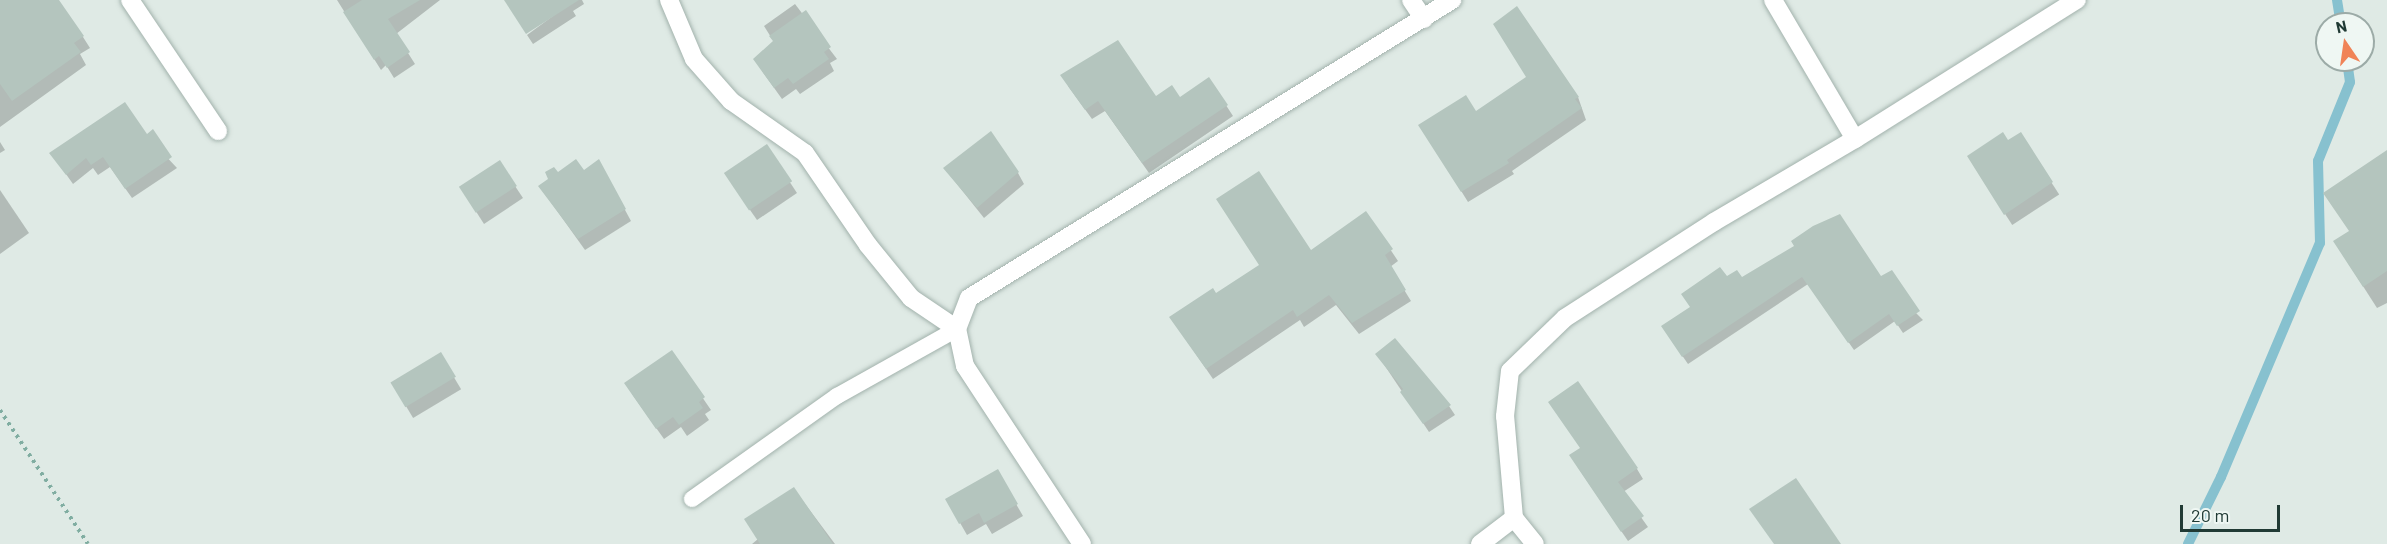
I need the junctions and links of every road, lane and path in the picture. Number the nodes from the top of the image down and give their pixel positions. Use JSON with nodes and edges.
{"nodes":[{"id":1,"x":130,"y":0,"type":"edge"},
{"id":2,"x":669,"y":0,"type":"edge"},
{"id":3,"x":1412,"y":0,"type":"edge"},
{"id":4,"x":1452,"y":0,"type":"edge"},
{"id":5,"x":1773,"y":0,"type":"edge"},
{"id":6,"x":2077,"y":0,"type":"edge"},
{"id":7,"x":1424,"y":19,"type":"junction"},
{"id":8,"x":218,"y":131,"type":"dead end"},
{"id":9,"x":1856,"y":140,"type":"junction"},
{"id":10,"x":957,"y":329,"type":"junction"},
{"id":11,"x":0,"y":410,"type":"edge"},
{"id":12,"x":692,"y":499,"type":"dead end"},
{"id":13,"x":1514,"y":518,"type":"junction"},
{"id":14,"x":88,"y":544,"type":"edge"},
{"id":15,"x":1082,"y":544,"type":"edge"},
{"id":16,"x":1480,"y":544,"type":"edge"},
{"id":17,"x":1535,"y":544,"type":"edge"}],
"edges":[{"from":1,"to":8,"type":"street"},
{"from":2,"to":10,"type":"street"},
{"from":3,"to":7,"type":"street"},
{"from":4,"to":7,"type":"street"},
{"from":5,"to":9,"type":"street"},
{"from":6,"to":9,"type":"street"},
{"from":7,"to":10,"type":"street"},
{"from":9,"to":13,"type":"street"},
{"from":10,"to":12,"type":"lane"},
{"from":10,"to":15,"type":"street"},
{"from":11,"to":14,"type":"path"},
{"from":13,"to":16,"type":"street"},
{"from":13,"to":17,"type":"street"}]}
